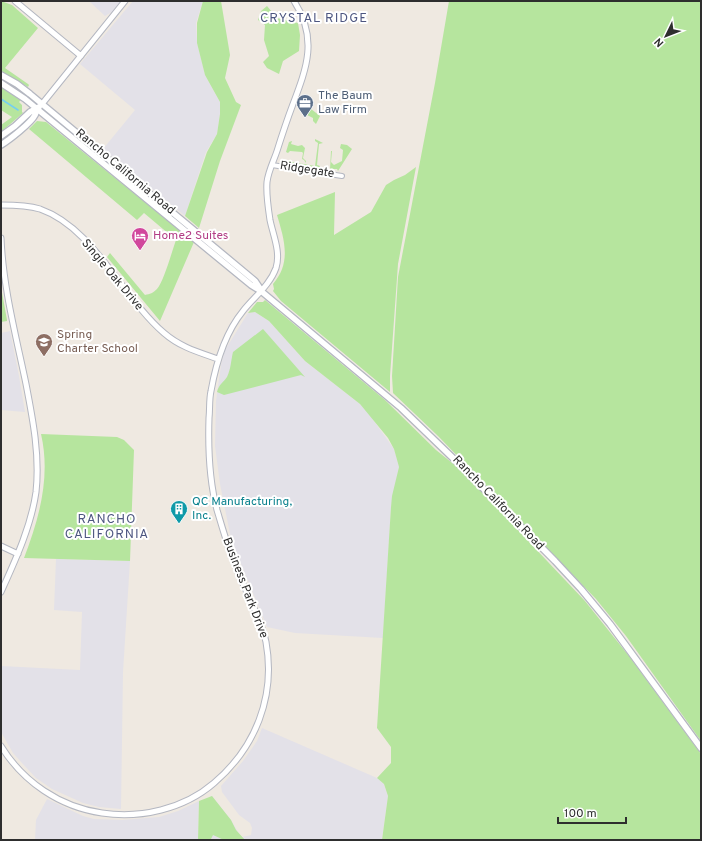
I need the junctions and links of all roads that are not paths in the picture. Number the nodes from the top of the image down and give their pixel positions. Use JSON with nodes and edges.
{"nodes":[{"id":1,"x":15,"y":1,"type":"edge"},
{"id":2,"x":125,"y":1,"type":"edge"},
{"id":3,"x":294,"y":1,"type":"edge"},
{"id":4,"x":81,"y":56,"type":"junction"},
{"id":5,"x":1,"y":75,"type":"edge"},
{"id":6,"x":1,"y":83,"type":"edge"},
{"id":7,"x":42,"y":104,"type":"junction"},
{"id":8,"x":37,"y":109,"type":"junction"},
{"id":9,"x":1,"y":136,"type":"edge"},
{"id":10,"x":1,"y":145,"type":"edge"},
{"id":11,"x":272,"y":164,"type":"junction"},
{"id":12,"x":342,"y":176,"type":"dead end"},
{"id":13,"x":1,"y":205,"type":"edge"},
{"id":14,"x":1,"y":238,"type":"edge"},
{"id":15,"x":261,"y":290,"type":"junction"},
{"id":16,"x":218,"y":359,"type":"junction"},
{"id":17,"x":1,"y":546,"type":"edge"},
{"id":18,"x":18,"y":554,"type":"junction"},
{"id":19,"x":1,"y":592,"type":"edge"},
{"id":20,"x":1,"y":746,"type":"edge"},
{"id":21,"x":701,"y":748,"type":"edge"}],
"edges":[{"from":1,"to":4,"type":"street"},
{"from":2,"to":4,"type":"street"},
{"from":3,"to":11,"type":"street","name":"Business Park Drive"},
{"from":4,"to":7,"type":"street"},
{"from":5,"to":7,"type":"main road","name":"Rancho California Road"},
{"from":6,"to":8,"type":"main road","name":"Rancho California Road"},
{"from":7,"to":8,"type":"main road"},
{"from":7,"to":15,"type":"main road","name":"Rancho California Road"},
{"from":8,"to":9,"type":"main road"},
{"from":8,"to":10,"type":"main road"},
{"from":8,"to":15,"type":"main road","name":"Rancho California Road"},
{"from":11,"to":12,"type":"street","name":"Ridgegate"},
{"from":11,"to":15,"type":"street","name":"Business Park Drive"},
{"from":13,"to":16,"type":"street","name":"Single Oak Drive"},
{"from":14,"to":18,"type":"street"},
{"from":15,"to":16,"type":"street","name":"Business Park Drive"},
{"from":15,"to":21,"type":"main road","name":"Rancho California Road"},
{"from":16,"to":20,"type":"street","name":"Business Park Drive"},
{"from":17,"to":18,"type":"street"},
{"from":18,"to":19,"type":"street"}]}
